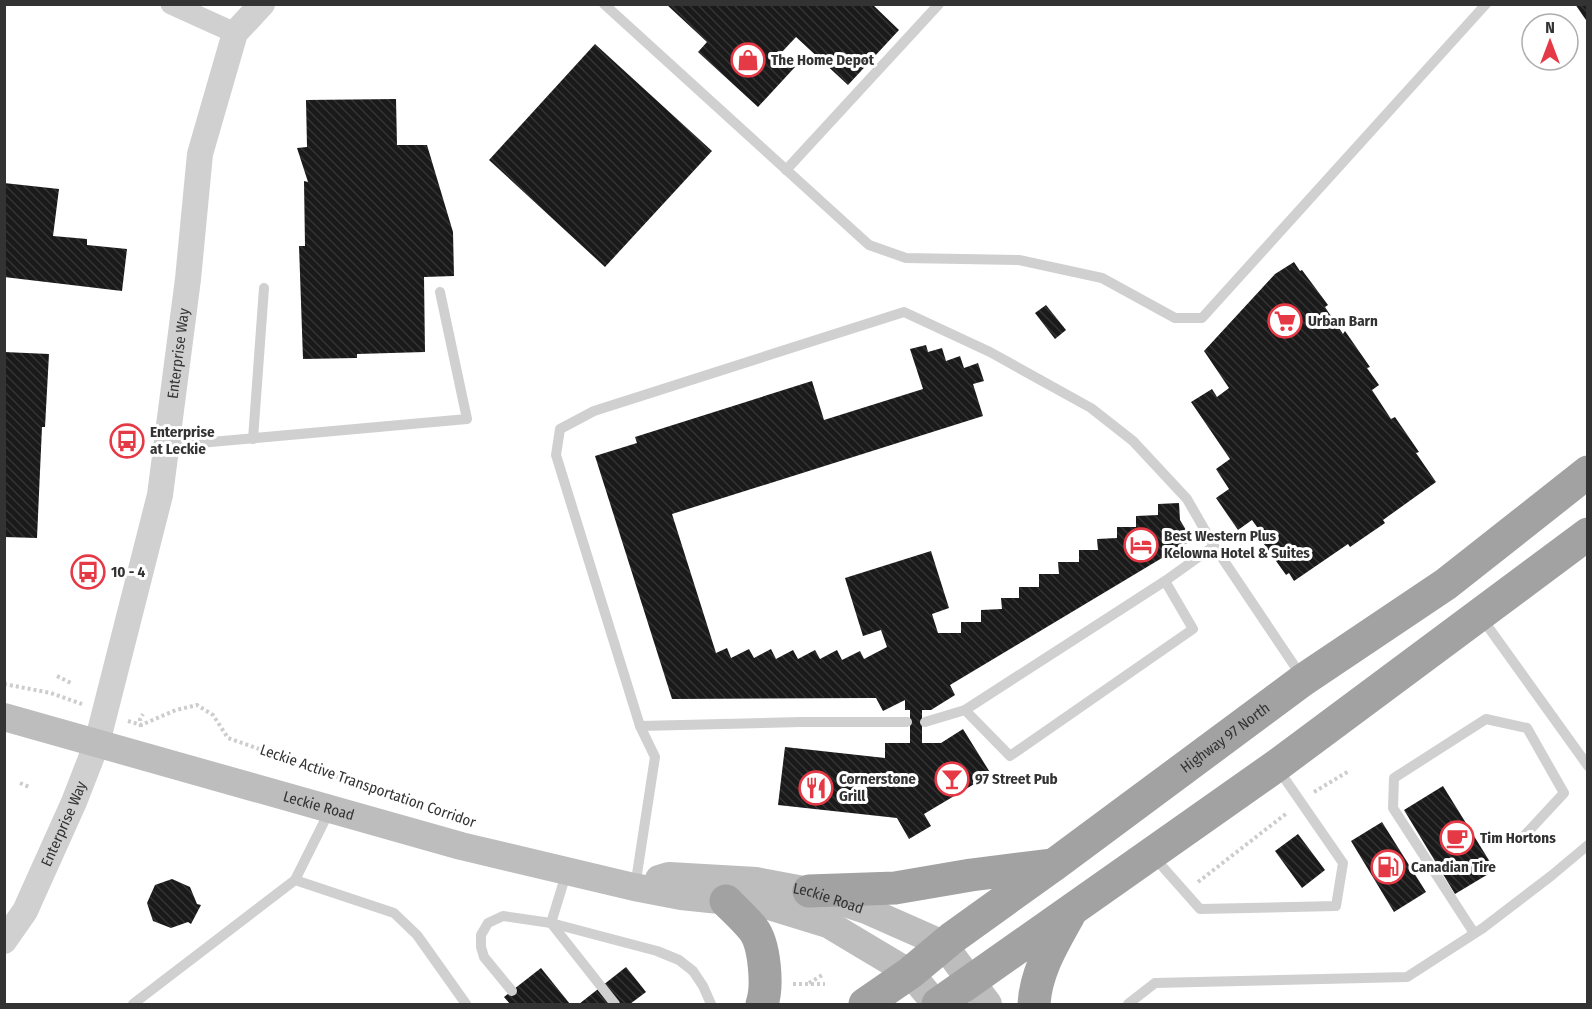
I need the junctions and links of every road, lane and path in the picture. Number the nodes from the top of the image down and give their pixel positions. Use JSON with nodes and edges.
{"nodes":[{"id":1,"x":171,"y":4,"type":"edge"},
{"id":2,"x":261,"y":4,"type":"edge"},
{"id":3,"x":604,"y":4,"type":"edge"},
{"id":4,"x":939,"y":4,"type":"edge"},
{"id":5,"x":1486,"y":4,"type":"edge"},
{"id":6,"x":235,"y":33,"type":"junction"},
{"id":7,"x":786,"y":171,"type":"junction"},
{"id":8,"x":264,"y":288,"type":"dead end"},
{"id":9,"x":440,"y":292,"type":"dead end"},
{"id":10,"x":253,"y":439,"type":"junction"},
{"id":11,"x":166,"y":446,"type":"junction"},
{"id":12,"x":1587,"y":472,"type":"edge"},
{"id":13,"x":1587,"y":534,"type":"edge"},
{"id":14,"x":1214,"y":546,"type":"junction"},
{"id":15,"x":1165,"y":581,"type":"junction"},
{"id":16,"x":1479,"y":614,"type":"junction"},
{"id":17,"x":57,"y":676,"type":"dead end"},
{"id":18,"x":1304,"y":680,"type":"junction"},
{"id":19,"x":71,"y":683,"type":"dead end"},
{"id":20,"x":4,"y":684,"type":"edge"},
{"id":21,"x":965,"y":710,"type":"junction"},
{"id":22,"x":104,"y":712,"type":"junction"},
{"id":23,"x":135,"y":715,"type":"dead end"},
{"id":24,"x":4,"y":717,"type":"edge"},
{"id":25,"x":140,"y":718,"type":"dead end"},
{"id":26,"x":907,"y":722,"type":"dead end"},
{"id":27,"x":925,"y":722,"type":"dead end"},
{"id":28,"x":640,"y":726,"type":"junction"},
{"id":29,"x":96,"y":742,"type":"junction"},
{"id":30,"x":1276,"y":766,"type":"junction"},
{"id":31,"x":1587,"y":766,"type":"edge"},
{"id":32,"x":1349,"y":771,"type":"dead end"},
{"id":33,"x":20,"y":783,"type":"dead end"},
{"id":34,"x":29,"y":787,"type":"dead end"},
{"id":35,"x":402,"y":799,"type":"dead end"},
{"id":36,"x":1301,"y":802,"type":"junction"},
{"id":37,"x":330,"y":809,"type":"junction"},
{"id":38,"x":1524,"y":836,"type":"dead end"},
{"id":39,"x":1587,"y":845,"type":"edge"},
{"id":40,"x":1152,"y":854,"type":"junction"},
{"id":41,"x":1055,"y":864,"type":"junction"},
{"id":42,"x":567,"y":871,"type":"junction"},
{"id":43,"x":295,"y":880,"type":"junction"},
{"id":44,"x":634,"y":887,"type":"junction"},
{"id":45,"x":809,"y":891,"type":"junction"},
{"id":46,"x":1185,"y":892,"type":"junction"},
{"id":47,"x":726,"y":901,"type":"junction"},
{"id":48,"x":1073,"y":909,"type":"junction"},
{"id":49,"x":551,"y":923,"type":"junction"},
{"id":50,"x":1474,"y":933,"type":"junction"},
{"id":51,"x":4,"y":941,"type":"edge"},
{"id":52,"x":943,"y":944,"type":"junction"},
{"id":53,"x":910,"y":973,"type":"junction"},
{"id":54,"x":824,"y":974,"type":"dead end"},
{"id":55,"x":790,"y":984,"type":"dead end"},
{"id":56,"x":808,"y":984,"type":"junction"},
{"id":57,"x":825,"y":984,"type":"dead end"},
{"id":58,"x":512,"y":991,"type":"dead end"},
{"id":59,"x":980,"y":993,"type":"edge"},
{"id":60,"x":133,"y":1005,"type":"edge"},
{"id":61,"x":466,"y":1005,"type":"edge"},
{"id":62,"x":615,"y":1005,"type":"edge"},
{"id":63,"x":711,"y":1005,"type":"edge"},
{"id":64,"x":762,"y":1005,"type":"edge"},
{"id":65,"x":865,"y":1005,"type":"edge"},
{"id":66,"x":937,"y":1005,"type":"edge"},
{"id":67,"x":1034,"y":1005,"type":"edge"},
{"id":68,"x":1128,"y":1005,"type":"edge"}],
"edges":[{"from":1,"to":6,"type":"street"},
{"from":2,"to":6,"type":"street","name":"Enterprise Way"},
{"from":3,"to":7,"type":"lane"},
{"from":4,"to":7,"type":"lane"},
{"from":5,"to":7,"type":"lane"},
{"from":6,"to":11,"type":"street","name":"Enterprise Way"},
{"from":8,"to":10,"type":"lane"},
{"from":9,"to":10,"type":"lane"},
{"from":10,"to":11,"type":"lane"},
{"from":11,"to":22,"type":"street","name":"Enterprise Way"},
{"from":12,"to":18,"type":"highway","name":"Highway 97 North"},
{"from":13,"to":16,"type":"highway"},
{"from":14,"to":15,"type":"lane"},
{"from":14,"to":18,"type":"lane"},
{"from":14,"to":28,"type":"lane"},
{"from":15,"to":21,"type":"lane"},
{"from":15,"to":21,"type":"lane"},
{"from":16,"to":30,"type":"highway"},
{"from":16,"to":31,"type":"lane"},
{"from":17,"to":19,"type":"path"},
{"from":18,"to":41,"type":"highway","name":"Highway 97 North"},
{"from":20,"to":22,"type":"path","name":"Leckie Active Transportation Corridor"},
{"from":21,"to":27,"type":"lane"},
{"from":22,"to":29,"type":"street","name":"Enterprise Way"},
{"from":22,"to":35,"type":"path","name":"Leckie Active Transportation Corridor"},
{"from":23,"to":25,"type":"path"},
{"from":24,"to":29,"type":"main road","name":"Leckie Road"},
{"from":26,"to":28,"type":"lane"},
{"from":28,"to":44,"type":"lane"},
{"from":29,"to":37,"type":"main road","name":"Leckie Road"},
{"from":29,"to":51,"type":"street","name":"Enterprise Way"},
{"from":30,"to":36,"type":"lane"},
{"from":30,"to":40,"type":"highway"},
{"from":32,"to":36,"type":"path"},
{"from":33,"to":34,"type":"path"},
{"from":36,"to":46,"type":"path"},
{"from":36,"to":46,"type":"lane"},
{"from":37,"to":42,"type":"main road","name":"Leckie Road"},
{"from":37,"to":43,"type":"lane"},
{"from":38,"to":50,"type":"lane"},
{"from":39,"to":50,"type":"lane"},
{"from":40,"to":46,"type":"lane"},
{"from":40,"to":48,"type":"highway"},
{"from":41,"to":45,"type":"highway"},
{"from":41,"to":52,"type":"highway","name":"Highway 97 North"},
{"from":42,"to":44,"type":"main road","name":"Leckie Road"},
{"from":42,"to":49,"type":"lane"},
{"from":43,"to":60,"type":"lane"},
{"from":43,"to":61,"type":"lane"},
{"from":44,"to":45,"type":"main road","name":"Leckie Road"},
{"from":44,"to":47,"type":"main road","name":"Leckie Road"},
{"from":45,"to":52,"type":"main road","name":"Leckie Road"},
{"from":47,"to":53,"type":"main road","name":"Leckie Road"},
{"from":47,"to":64,"type":"highway"},
{"from":48,"to":59,"type":"highway"},
{"from":48,"to":67,"type":"highway"},
{"from":49,"to":58,"type":"lane"},
{"from":49,"to":62,"type":"lane"},
{"from":49,"to":63,"type":"lane"},
{"from":50,"to":68,"type":"lane"},
{"from":52,"to":53,"type":"highway","name":"Highway 97 North"},
{"from":52,"to":59,"type":"main road","name":"Leckie Road"},
{"from":53,"to":65,"type":"highway","name":"Highway 97 North"},
{"from":53,"to":66,"type":"main road","name":"Leckie Road"},
{"from":54,"to":56,"type":"path"},
{"from":55,"to":56,"type":"path"},
{"from":56,"to":57,"type":"path"},
{"from":59,"to":66,"type":"highway"}]}
